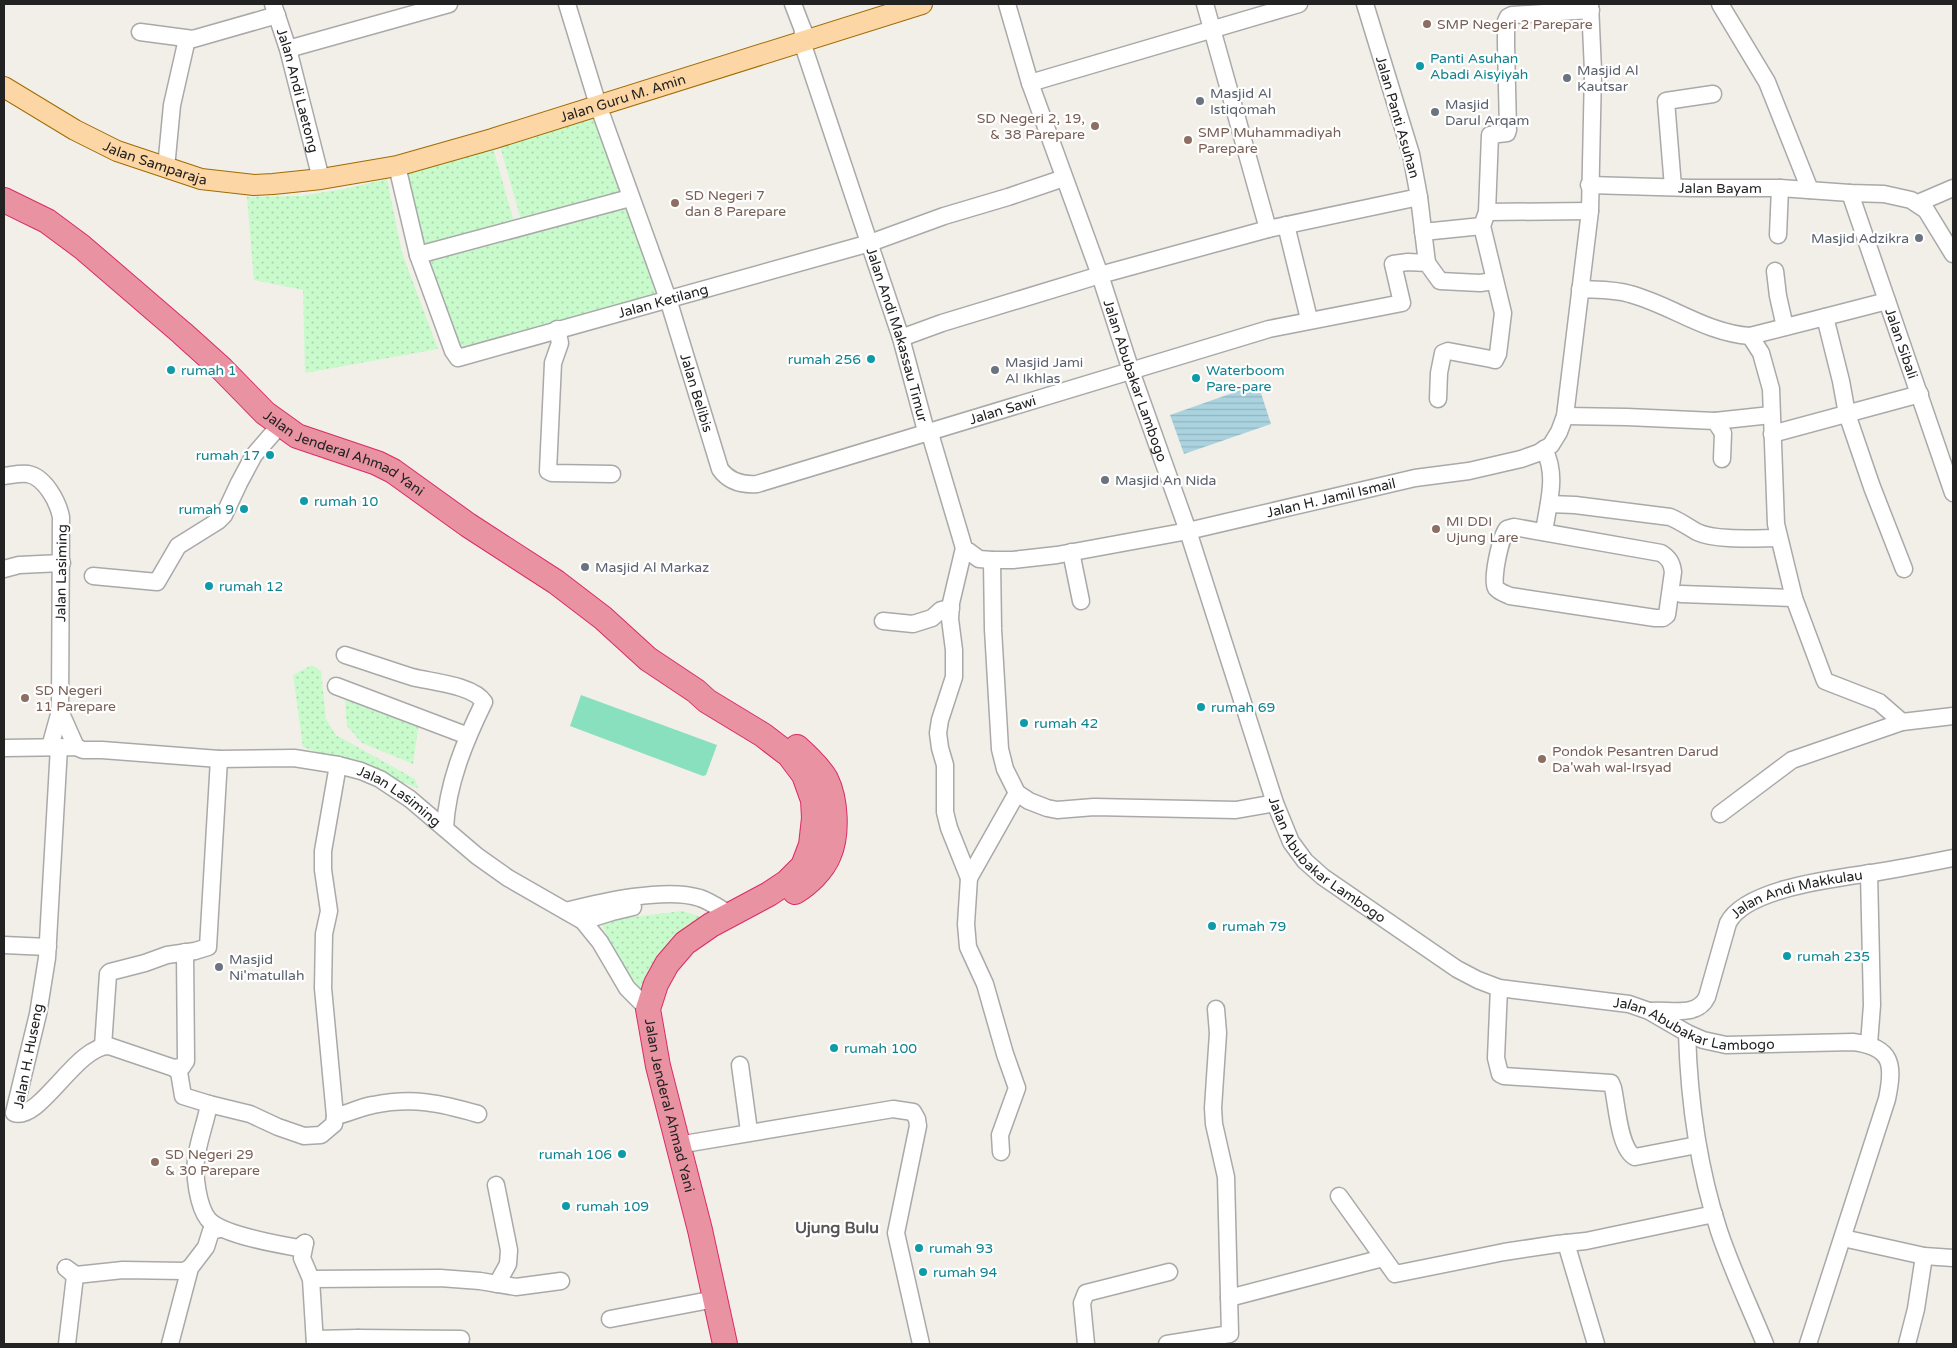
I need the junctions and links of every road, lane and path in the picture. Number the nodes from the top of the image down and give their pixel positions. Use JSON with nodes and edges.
{"nodes":[{"id":1,"x":449,"y":4,"type":"edge"},
{"id":2,"x":566,"y":4,"type":"edge"},
{"id":3,"x":793,"y":4,"type":"edge"},
{"id":4,"x":1007,"y":4,"type":"edge"},
{"id":5,"x":1205,"y":4,"type":"edge"},
{"id":6,"x":1299,"y":4,"type":"edge"},
{"id":7,"x":1365,"y":4,"type":"edge"},
{"id":8,"x":1720,"y":4,"type":"edge"},
{"id":9,"x":914,"y":5,"type":"edge"},
{"id":10,"x":1590,"y":7,"type":"edge"},
{"id":11,"x":275,"y":9,"type":"edge"},
{"id":12,"x":1213,"y":29,"type":"junction"},
{"id":13,"x":140,"y":32,"type":"dead end"},
{"id":14,"x":804,"y":37,"type":"junction"},
{"id":15,"x":187,"y":39,"type":"junction"},
{"id":16,"x":288,"y":49,"type":"junction"},
{"id":17,"x":1030,"y":83,"type":"junction"},
{"id":18,"x":4,"y":87,"type":"edge"},
{"id":19,"x":1713,"y":94,"type":"dead end"},
{"id":20,"x":598,"y":105,"type":"junction"},
{"id":21,"x":396,"y":166,"type":"junction"},
{"id":22,"x":166,"y":168,"type":"junction"},
{"id":23,"x":1064,"y":178,"type":"junction"},
{"id":24,"x":322,"y":179,"type":"junction"},
{"id":25,"x":1589,"y":184,"type":"junction"},
{"id":26,"x":1672,"y":187,"type":"junction"},
{"id":27,"x":1780,"y":188,"type":"junction"},
{"id":28,"x":1953,"y":188,"type":"edge"},
{"id":29,"x":1810,"y":190,"type":"junction"},
{"id":30,"x":1850,"y":193,"type":"junction"},
{"id":31,"x":1419,"y":197,"type":"junction"},
{"id":32,"x":630,"y":198,"type":"junction"},
{"id":33,"x":4,"y":200,"type":"edge"},
{"id":34,"x":1918,"y":203,"type":"junction"},
{"id":35,"x":1590,"y":211,"type":"junction"},
{"id":36,"x":1484,"y":219,"type":"junction"},
{"id":37,"x":1286,"y":225,"type":"junction"},
{"id":38,"x":1268,"y":229,"type":"junction"},
{"id":39,"x":1423,"y":232,"type":"junction"},
{"id":40,"x":1778,"y":235,"type":"dead end"},
{"id":41,"x":874,"y":241,"type":"junction"},
{"id":42,"x":1953,"y":254,"type":"edge"},
{"id":43,"x":418,"y":255,"type":"junction"},
{"id":44,"x":1427,"y":263,"type":"junction"},
{"id":45,"x":1775,"y":271,"type":"dead end"},
{"id":46,"x":1100,"y":275,"type":"junction"},
{"id":47,"x":1494,"y":281,"type":"junction"},
{"id":48,"x":1580,"y":289,"type":"junction"},
{"id":49,"x":668,"y":299,"type":"junction"},
{"id":50,"x":1887,"y":301,"type":"junction"},
{"id":51,"x":1825,"y":317,"type":"junction"},
{"id":52,"x":1309,"y":320,"type":"junction"},
{"id":53,"x":1785,"y":327,"type":"junction"},
{"id":54,"x":557,"y":329,"type":"junction"},
{"id":55,"x":1750,"y":336,"type":"junction"},
{"id":56,"x":905,"y":337,"type":"junction"},
{"id":57,"x":1131,"y":371,"type":"junction"},
{"id":58,"x":1920,"y":394,"type":"junction"},
{"id":59,"x":1438,"y":399,"type":"dead end"},
{"id":60,"x":1847,"y":414,"type":"junction"},
{"id":61,"x":1772,"y":415,"type":"junction"},
{"id":62,"x":1565,"y":416,"type":"junction"},
{"id":63,"x":1715,"y":421,"type":"junction"},
{"id":64,"x":280,"y":425,"type":"junction"},
{"id":65,"x":929,"y":433,"type":"junction"},
{"id":66,"x":1772,"y":434,"type":"junction"},
{"id":67,"x":1544,"y":449,"type":"junction"},
{"id":68,"x":1722,"y":459,"type":"dead end"},
{"id":69,"x":612,"y":474,"type":"dead end"},
{"id":70,"x":4,"y":476,"type":"edge"},
{"id":71,"x":1953,"y":493,"type":"edge"},
{"id":72,"x":1549,"y":504,"type":"junction"},
{"id":73,"x":1188,"y":531,"type":"junction"},
{"id":74,"x":1544,"y":532,"type":"junction"},
{"id":75,"x":1780,"y":538,"type":"junction"},
{"id":76,"x":964,"y":548,"type":"junction"},
{"id":77,"x":1071,"y":552,"type":"junction"},
{"id":78,"x":992,"y":560,"type":"junction"},
{"id":79,"x":62,"y":563,"type":"junction"},
{"id":80,"x":4,"y":569,"type":"edge"},
{"id":81,"x":1904,"y":569,"type":"dead end"},
{"id":82,"x":92,"y":576,"type":"dead end"},
{"id":83,"x":1681,"y":594,"type":"dead end"},
{"id":84,"x":1794,"y":598,"type":"junction"},
{"id":85,"x":1081,"y":600,"type":"dead end"},
{"id":86,"x":950,"y":608,"type":"junction"},
{"id":87,"x":883,"y":621,"type":"dead end"},
{"id":88,"x":345,"y":656,"type":"dead end"},
{"id":89,"x":336,"y":686,"type":"dead end"},
{"id":90,"x":60,"y":711,"type":"junction"},
{"id":91,"x":1953,"y":716,"type":"edge"},
{"id":92,"x":1902,"y":722,"type":"junction"},
{"id":93,"x":468,"y":736,"type":"junction"},
{"id":94,"x":61,"y":747,"type":"junction"},
{"id":95,"x":4,"y":748,"type":"edge"},
{"id":96,"x":219,"y":760,"type":"junction"},
{"id":97,"x":338,"y":765,"type":"junction"},
{"id":98,"x":1017,"y":793,"type":"junction"},
{"id":99,"x":1275,"y":803,"type":"junction"},
{"id":100,"x":1720,"y":814,"type":"dead end"},
{"id":101,"x":445,"y":828,"type":"junction"},
{"id":102,"x":1953,"y":858,"type":"edge"},
{"id":103,"x":1869,"y":873,"type":"junction"},
{"id":104,"x":969,"y":878,"type":"junction"},
{"id":105,"x":566,"y":911,"type":"junction"},
{"id":106,"x":732,"y":914,"type":"junction"},
{"id":107,"x":583,"y":921,"type":"junction"},
{"id":108,"x":4,"y":945,"type":"edge"},
{"id":109,"x":48,"y":947,"type":"junction"},
{"id":110,"x":185,"y":952,"type":"junction"},
{"id":111,"x":1499,"y":988,"type":"junction"},
{"id":112,"x":648,"y":1009,"type":"junction"},
{"id":113,"x":1216,"y":1010,"type":"dead end"},
{"id":114,"x":1649,"y":1011,"type":"junction"},
{"id":115,"x":1687,"y":1033,"type":"junction"},
{"id":116,"x":1869,"y":1044,"type":"junction"},
{"id":117,"x":103,"y":1046,"type":"junction"},
{"id":118,"x":740,"y":1065,"type":"dead end"},
{"id":119,"x":174,"y":1068,"type":"junction"},
{"id":120,"x":209,"y":1104,"type":"junction"},
{"id":121,"x":9,"y":1114,"type":"edge"},
{"id":122,"x":478,"y":1114,"type":"dead end"},
{"id":123,"x":335,"y":1116,"type":"junction"},
{"id":124,"x":749,"y":1132,"type":"junction"},
{"id":125,"x":678,"y":1145,"type":"junction"},
{"id":126,"x":1697,"y":1145,"type":"junction"},
{"id":127,"x":1001,"y":1152,"type":"dead end"},
{"id":128,"x":496,"y":1185,"type":"dead end"},
{"id":129,"x":1338,"y":1196,"type":"dead end"},
{"id":130,"x":1714,"y":1214,"type":"junction"},
{"id":131,"x":220,"y":1229,"type":"junction"},
{"id":132,"x":1843,"y":1238,"type":"junction"},
{"id":133,"x":1566,"y":1243,"type":"junction"},
{"id":134,"x":1924,"y":1256,"type":"junction"},
{"id":135,"x":1383,"y":1258,"type":"junction"},
{"id":136,"x":1953,"y":1258,"type":"edge"},
{"id":137,"x":190,"y":1268,"type":"junction"},
{"id":138,"x":1169,"y":1272,"type":"dead end"},
{"id":139,"x":311,"y":1279,"type":"junction"},
{"id":140,"x":561,"y":1281,"type":"dead end"},
{"id":141,"x":497,"y":1284,"type":"junction"},
{"id":142,"x":1229,"y":1298,"type":"junction"},
{"id":143,"x":715,"y":1299,"type":"junction"},
{"id":144,"x":610,"y":1319,"type":"dead end"},
{"id":145,"x":461,"y":1339,"type":"dead end"},
{"id":146,"x":1230,"y":1339,"type":"edge"},
{"id":147,"x":357,"y":1341,"type":"edge"},
{"id":148,"x":315,"y":1342,"type":"edge"},
{"id":149,"x":67,"y":1344,"type":"edge"},
{"id":150,"x":170,"y":1344,"type":"edge"},
{"id":151,"x":725,"y":1344,"type":"edge"},
{"id":152,"x":921,"y":1344,"type":"edge"},
{"id":153,"x":1086,"y":1344,"type":"edge"},
{"id":154,"x":1167,"y":1344,"type":"edge"},
{"id":155,"x":1596,"y":1344,"type":"edge"},
{"id":156,"x":1765,"y":1344,"type":"edge"},
{"id":157,"x":1808,"y":1344,"type":"edge"},
{"id":158,"x":1907,"y":1344,"type":"edge"}],
"edges":[{"from":1,"to":16,"type":"street"},
{"from":2,"to":20,"type":"street","name":"Jalan Belibis"},
{"from":3,"to":14,"type":"street","name":"Jalan Andi Makassau Timur"},
{"from":4,"to":17,"type":"street","name":"Jalan Abubakar Lambogo"},
{"from":5,"to":12,"type":"street"},
{"from":6,"to":12,"type":"street"},
{"from":7,"to":31,"type":"street","name":"Jalan Panti Asuhan"},
{"from":8,"to":29,"type":"street"},
{"from":9,"to":14,"type":"main road","name":"Jalan Guru M. Amin"},
{"from":10,"to":25,"type":"street","name":"Jalan H. Jamil Ismail"},
{"from":10,"to":36,"type":"street"},
{"from":11,"to":15,"type":"street"},
{"from":11,"to":16,"type":"street","name":"Jalan Andi Laetong"},
{"from":12,"to":17,"type":"street"},
{"from":12,"to":38,"type":"street"},
{"from":13,"to":15,"type":"street"},
{"from":14,"to":20,"type":"main road","name":"Jalan Guru M. Amin"},
{"from":14,"to":41,"type":"street","name":"Jalan Andi Makassau Timur"},
{"from":15,"to":22,"type":"street"},
{"from":16,"to":24,"type":"street","name":"Jalan Andi Laetong"},
{"from":17,"to":23,"type":"street","name":"Jalan Abubakar Lambogo"},
{"from":18,"to":22,"type":"main road","name":"Jalan Samparaja"},
{"from":19,"to":26,"type":"street"},
{"from":20,"to":21,"type":"main road","name":"Jalan Guru M. Amin"},
{"from":20,"to":32,"type":"street","name":"Jalan Belibis"},
{"from":21,"to":24,"type":"main road","name":"Jalan Guru M. Amin"},
{"from":21,"to":43,"type":"street"},
{"from":22,"to":24,"type":"main road","name":"Jalan Samparaja"},
{"from":23,"to":41,"type":"street","name":"Jalan Ketilang"},
{"from":23,"to":46,"type":"street","name":"Jalan Abubakar Lambogo"},
{"from":25,"to":26,"type":"street","name":"Jalan Bayam"},
{"from":25,"to":35,"type":"street","name":"Jalan H. Jamil Ismail"},
{"from":26,"to":27,"type":"street","name":"Jalan Bayam"},
{"from":27,"to":29,"type":"street","name":"Jalan Bayam"},
{"from":27,"to":40,"type":"street"},
{"from":28,"to":34,"type":"street"},
{"from":29,"to":30,"type":"street","name":"Jalan Bayam"},
{"from":30,"to":34,"type":"street","name":"Jalan Bayam"},
{"from":30,"to":50,"type":"street","name":"Jalan Sibali"},
{"from":31,"to":37,"type":"street","name":"Jalan Panti Asuhan"},
{"from":31,"to":39,"type":"street"},
{"from":32,"to":43,"type":"street"},
{"from":32,"to":49,"type":"street","name":"Jalan Belibis"},
{"from":33,"to":64,"type":"highway","name":"Jalan Jenderal Ahmad Yani"},
{"from":34,"to":42,"type":"street"},
{"from":35,"to":36,"type":"street"},
{"from":35,"to":48,"type":"street","name":"Jalan H. Jamil Ismail"},
{"from":36,"to":39,"type":"street"},
{"from":36,"to":47,"type":"street"},
{"from":37,"to":38,"type":"street","name":"Jalan Panti Asuhan"},
{"from":37,"to":52,"type":"street"},
{"from":38,"to":46,"type":"street","name":"Jalan Panti Asuhan"},
{"from":39,"to":44,"type":"street"},
{"from":41,"to":49,"type":"street","name":"Jalan Ketilang"},
{"from":41,"to":56,"type":"street","name":"Jalan Andi Makassau Timur"},
{"from":43,"to":54,"type":"street","name":"Jalan Ketilang"},
{"from":44,"to":47,"type":"street"},
{"from":44,"to":52,"type":"street","name":"Jalan Sawi"},
{"from":45,"to":53,"type":"street"},
{"from":46,"to":56,"type":"street","name":"Jalan Panti Asuhan"},
{"from":46,"to":57,"type":"street","name":"Jalan Abubakar Lambogo"},
{"from":47,"to":59,"type":"street"},
{"from":48,"to":55,"type":"street"},
{"from":48,"to":62,"type":"street","name":"Jalan H. Jamil Ismail"},
{"from":49,"to":54,"type":"street","name":"Jalan Ketilang"},
{"from":49,"to":65,"type":"street","name":"Jalan Belibis"},
{"from":50,"to":51,"type":"street"},
{"from":50,"to":58,"type":"street","name":"Jalan Sibali"},
{"from":51,"to":53,"type":"street"},
{"from":51,"to":60,"type":"street"},
{"from":52,"to":57,"type":"street","name":"Jalan Sawi"},
{"from":53,"to":55,"type":"street"},
{"from":54,"to":69,"type":"street"},
{"from":55,"to":61,"type":"street"},
{"from":56,"to":65,"type":"street","name":"Jalan Andi Makassau Timur"},
{"from":57,"to":65,"type":"street","name":"Jalan Sawi"},
{"from":57,"to":73,"type":"street","name":"Jalan Abubakar Lambogo"},
{"from":58,"to":60,"type":"street"},
{"from":58,"to":71,"type":"street","name":"Jalan Sibali"},
{"from":60,"to":66,"type":"street"},
{"from":60,"to":81,"type":"street"},
{"from":61,"to":63,"type":"street"},
{"from":61,"to":66,"type":"street"},
{"from":62,"to":63,"type":"street"},
{"from":62,"to":67,"type":"street","name":"Jalan H. Jamil Ismail"},
{"from":63,"to":68,"type":"street"},
{"from":64,"to":82,"type":"street"},
{"from":64,"to":106,"type":"highway","name":"Jalan Jenderal Ahmad Yani"},
{"from":65,"to":76,"type":"street"},
{"from":66,"to":75,"type":"street"},
{"from":67,"to":72,"type":"street"},
{"from":67,"to":73,"type":"street","name":"Jalan H. Jamil Ismail"},
{"from":70,"to":79,"type":"street","name":"Jalan Lasiming"},
{"from":72,"to":74,"type":"street"},
{"from":72,"to":75,"type":"street"},
{"from":73,"to":77,"type":"street","name":"Jalan H. Jamil Ismail"},
{"from":73,"to":99,"type":"street","name":"Jalan Abubakar Lambogo"},
{"from":74,"to":74,"type":"street"},
{"from":75,"to":84,"type":"street"},
{"from":76,"to":78,"type":"street","name":"Jalan H. Jamil Ismail"},
{"from":76,"to":86,"type":"street"},
{"from":77,"to":78,"type":"street","name":"Jalan H. Jamil Ismail"},
{"from":77,"to":85,"type":"street"},
{"from":78,"to":98,"type":"street"},
{"from":79,"to":80,"type":"street"},
{"from":79,"to":90,"type":"street","name":"Jalan Lasiming"},
{"from":83,"to":84,"type":"street"},
{"from":84,"to":92,"type":"street"},
{"from":86,"to":87,"type":"street"},
{"from":86,"to":104,"type":"street"},
{"from":88,"to":93,"type":"street"},
{"from":89,"to":93,"type":"street"},
{"from":90,"to":94,"type":"street"},
{"from":90,"to":94,"type":"street"},
{"from":91,"to":92,"type":"street"},
{"from":92,"to":100,"type":"street"},
{"from":93,"to":101,"type":"street"},
{"from":94,"to":95,"type":"street","name":"Jalan Lasiming"},
{"from":94,"to":96,"type":"street","name":"Jalan Lasiming"},
{"from":94,"to":109,"type":"street","name":"Jalan H. Huseng"},
{"from":96,"to":97,"type":"street","name":"Jalan Lasiming"},
{"from":96,"to":110,"type":"street"},
{"from":97,"to":101,"type":"street","name":"Jalan Lasiming"},
{"from":97,"to":123,"type":"street"},
{"from":98,"to":99,"type":"street"},
{"from":98,"to":104,"type":"street"},
{"from":99,"to":111,"type":"street","name":"Jalan Abubakar Lambogo"},
{"from":101,"to":105,"type":"street","name":"Jalan Lasiming"},
{"from":102,"to":103,"type":"street","name":"Jalan Andi Makkulau"},
{"from":103,"to":114,"type":"street","name":"Jalan Andi Makkulau"},
{"from":103,"to":116,"type":"street"},
{"from":104,"to":127,"type":"street"},
{"from":105,"to":106,"type":"street"},
{"from":105,"to":107,"type":"street","name":"Jalan Lasiming"},
{"from":106,"to":107,"type":"street"},
{"from":106,"to":112,"type":"highway","name":"Jalan Jenderal Ahmad Yani"},
{"from":107,"to":112,"type":"street","name":"Jalan Lasiming"},
{"from":108,"to":109,"type":"street"},
{"from":109,"to":121,"type":"street","name":"Jalan H. Huseng"},
{"from":110,"to":117,"type":"street"},
{"from":110,"to":119,"type":"street"},
{"from":111,"to":114,"type":"street","name":"Jalan Abubakar Lambogo"},
{"from":111,"to":126,"type":"street"},
{"from":112,"to":125,"type":"highway","name":"Jalan Jenderal Ahmad Yani"},
{"from":113,"to":142,"type":"street"},
{"from":114,"to":115,"type":"street","name":"Jalan Abubakar Lambogo"},
{"from":115,"to":116,"type":"street","name":"Jalan Abubakar Lambogo"},
{"from":115,"to":126,"type":"street"},
{"from":116,"to":132,"type":"street"},
{"from":117,"to":119,"type":"street"},
{"from":117,"to":121,"type":"street","name":"Jalan H. Huseng"},
{"from":118,"to":124,"type":"street"},
{"from":119,"to":120,"type":"street"},
{"from":120,"to":123,"type":"street"},
{"from":120,"to":131,"type":"street"},
{"from":122,"to":123,"type":"street"},
{"from":124,"to":125,"type":"street"},
{"from":124,"to":152,"type":"street"},
{"from":125,"to":143,"type":"highway","name":"Jalan Jenderal Ahmad Yani"},
{"from":126,"to":130,"type":"street"},
{"from":128,"to":141,"type":"street"},
{"from":129,"to":135,"type":"street"},
{"from":130,"to":133,"type":"street"},
{"from":130,"to":156,"type":"street"},
{"from":131,"to":137,"type":"street"},
{"from":131,"to":139,"type":"street"},
{"from":132,"to":134,"type":"street"},
{"from":132,"to":157,"type":"street"},
{"from":133,"to":135,"type":"street"},
{"from":133,"to":155,"type":"street"},
{"from":134,"to":136,"type":"street"},
{"from":134,"to":158,"type":"street"},
{"from":135,"to":142,"type":"street"},
{"from":137,"to":149,"type":"street"},
{"from":137,"to":150,"type":"street"},
{"from":138,"to":153,"type":"street"},
{"from":139,"to":141,"type":"street"},
{"from":139,"to":148,"type":"street"},
{"from":140,"to":141,"type":"street"},
{"from":142,"to":146,"type":"street"},
{"from":143,"to":144,"type":"street"},
{"from":143,"to":151,"type":"highway","name":"Jalan Jenderal Ahmad Yani"},
{"from":145,"to":147,"type":"street"},
{"from":146,"to":154,"type":"street"},
{"from":147,"to":148,"type":"street"}]}
